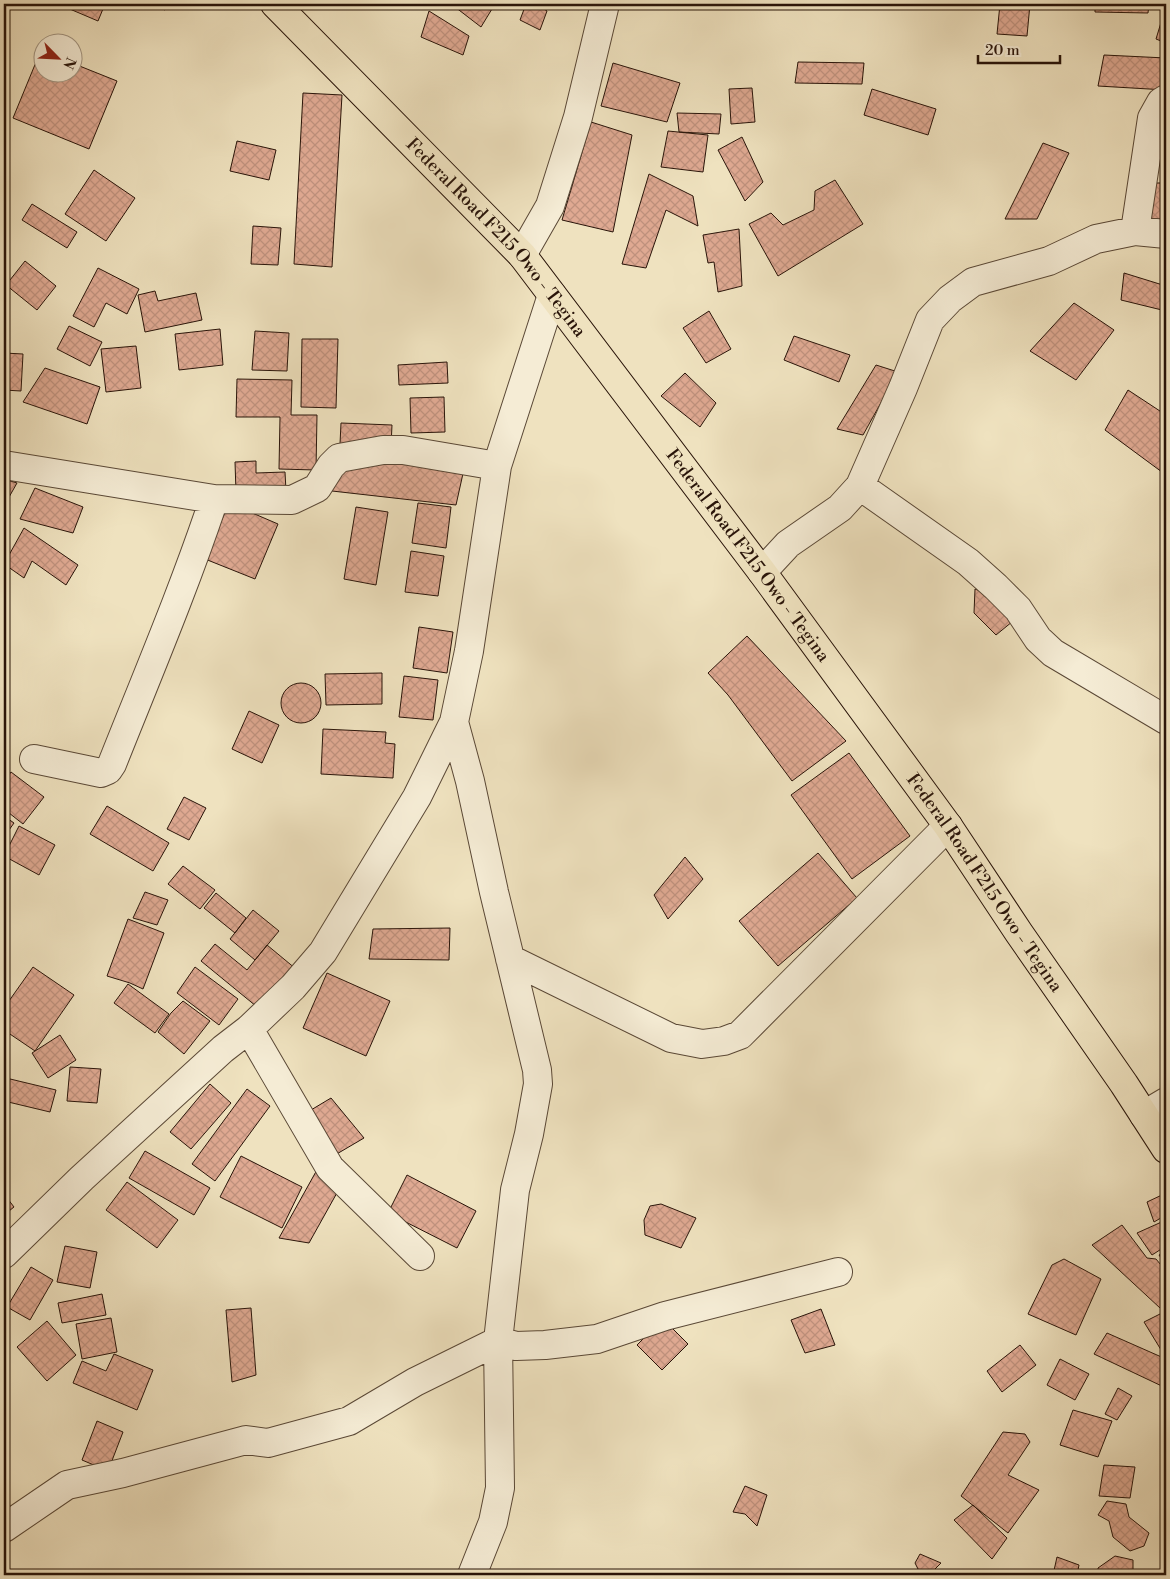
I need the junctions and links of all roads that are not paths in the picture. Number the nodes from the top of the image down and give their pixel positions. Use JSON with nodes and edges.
{"nodes":[{"id":1,"x":275,"y":4,"type":"edge"},
{"id":2,"x":605,"y":4,"type":"edge"},
{"id":3,"x":1166,"y":99,"type":"edge"},
{"id":4,"x":1135,"y":231,"type":"junction"},
{"id":5,"x":1166,"y":234,"type":"edge"},
{"id":6,"x":522,"y":255,"type":"junction"},
{"id":7,"x":552,"y":295,"type":"junction"},
{"id":8,"x":4,"y":465,"type":"edge"},
{"id":9,"x":497,"y":466,"type":"junction"},
{"id":10,"x":860,"y":486,"type":"junction"},
{"id":11,"x":214,"y":499,"type":"junction"},
{"id":12,"x":762,"y":572,"type":"junction"},
{"id":13,"x":1166,"y":720,"type":"edge"},
{"id":14,"x":454,"y":722,"type":"junction"},
{"id":15,"x":34,"y":758,"type":"dead end"},
{"id":16,"x":948,"y":826,"type":"junction"},
{"id":17,"x":510,"y":959,"type":"junction"},
{"id":18,"x":249,"y":1029,"type":"junction"},
{"id":19,"x":1155,"y":1109,"type":"edge"},
{"id":20,"x":1166,"y":1149,"type":"edge"},
{"id":21,"x":4,"y":1254,"type":"edge"},
{"id":22,"x":420,"y":1256,"type":"dead end"},
{"id":23,"x":838,"y":1272,"type":"dead end"},
{"id":24,"x":498,"y":1341,"type":"junction"},
{"id":25,"x":4,"y":1528,"type":"edge"},
{"id":26,"x":472,"y":1575,"type":"edge"}],
"edges":[{"from":1,"to":6,"type":"main road","name":"Federal Road F215 Owo - Tegina"},
{"from":2,"to":6,"type":"street"},
{"from":3,"to":4,"type":"street"},
{"from":4,"to":5,"type":"street"},
{"from":4,"to":10,"type":"street"},
{"from":6,"to":7,"type":"main road","name":"Federal Road F215 Owo - Tegina"},
{"from":7,"to":9,"type":"street"},
{"from":7,"to":12,"type":"main road","name":"Federal Road F215 Owo - Tegina"},
{"from":8,"to":11,"type":"street"},
{"from":9,"to":11,"type":"street"},
{"from":9,"to":14,"type":"street"},
{"from":10,"to":12,"type":"street"},
{"from":10,"to":13,"type":"street"},
{"from":11,"to":15,"type":"street"},
{"from":12,"to":16,"type":"main road","name":"Federal Road F215 Owo - Tegina"},
{"from":14,"to":17,"type":"street"},
{"from":14,"to":18,"type":"street"},
{"from":16,"to":17,"type":"street"},
{"from":16,"to":19,"type":"main road","name":"Federal Road F215 Owo - Tegina"},
{"from":17,"to":24,"type":"street"},
{"from":18,"to":21,"type":"street"},
{"from":18,"to":22,"type":"street"},
{"from":19,"to":20,"type":"main road","name":"Federal Road F215 Owo - Tegina"},
{"from":23,"to":24,"type":"street"},
{"from":24,"to":25,"type":"street"},
{"from":24,"to":26,"type":"street"}]}
